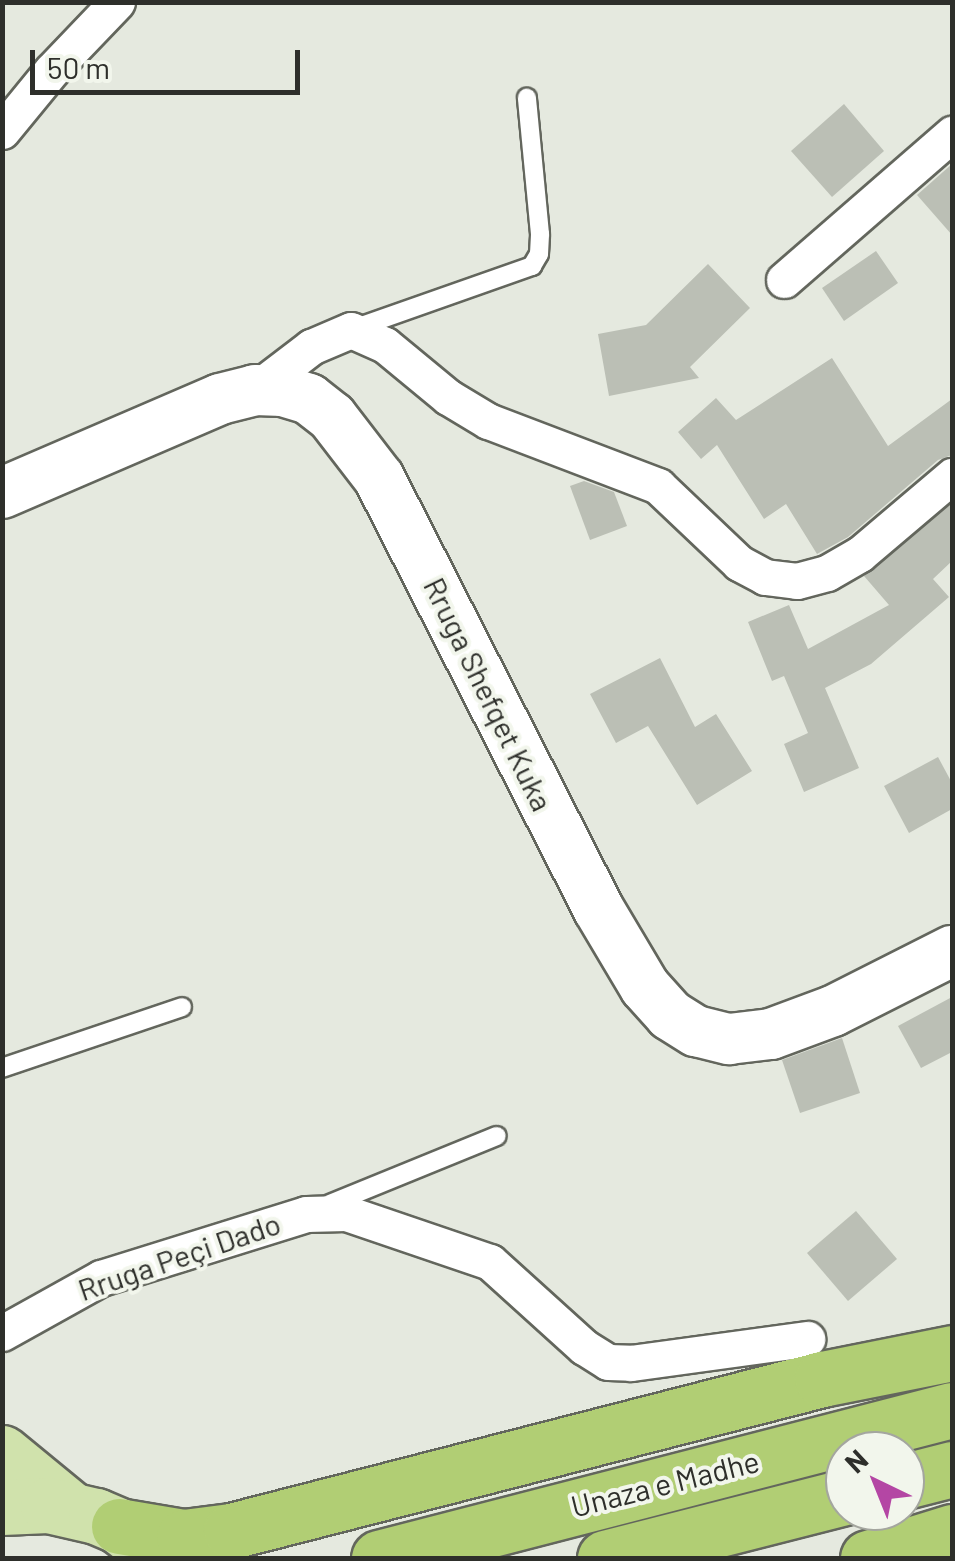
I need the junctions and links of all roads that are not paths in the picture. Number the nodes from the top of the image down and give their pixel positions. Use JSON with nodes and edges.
{"nodes":[{"id":1,"x":117,"y":2,"type":"edge"},
{"id":2,"x":528,"y":98,"type":"dead end"},
{"id":3,"x":2,"y":131,"type":"edge"},
{"id":4,"x":952,"y":134,"type":"edge"},
{"id":5,"x":784,"y":280,"type":"dead end"},
{"id":6,"x":351,"y":330,"type":"junction"},
{"id":7,"x":254,"y":390,"type":"junction"},
{"id":8,"x":952,"y":476,"type":"edge"},
{"id":9,"x":2,"y":493,"type":"edge"},
{"id":10,"x":952,"y":952,"type":"edge"},
{"id":11,"x":182,"y":1006,"type":"dead end"},
{"id":12,"x":2,"y":1068,"type":"edge"},
{"id":13,"x":497,"y":1136,"type":"dead end"},
{"id":14,"x":306,"y":1214,"type":"junction"},
{"id":15,"x":2,"y":1333,"type":"edge"},
{"id":16,"x":807,"y":1339,"type":"dead end"},
{"id":17,"x":952,"y":1353,"type":"edge"},
{"id":18,"x":952,"y":1410,"type":"edge"},
{"id":19,"x":2,"y":1452,"type":"edge"},
{"id":20,"x":952,"y":1468,"type":"edge"},
{"id":21,"x":925,"y":1475,"type":"edge"},
{"id":22,"x":825,"y":1501,"type":"edge"},
{"id":23,"x":2,"y":1507,"type":"edge"},
{"id":24,"x":69,"y":1508,"type":"junction"},
{"id":25,"x":952,"y":1532,"type":"edge"},
{"id":26,"x":140,"y":1542,"type":"edge"},
{"id":27,"x":378,"y":1558,"type":"edge"},
{"id":28,"x":605,"y":1558,"type":"edge"},
{"id":29,"x":868,"y":1558,"type":"edge"}],
"edges":[{"from":1,"to":3,"type":"street"},
{"from":2,"to":6,"type":"lane"},
{"from":4,"to":5,"type":"street"},
{"from":6,"to":7,"type":"street"},
{"from":6,"to":8,"type":"street"},
{"from":7,"to":9,"type":"street","name":"Rruga Shefqet Kuka"},
{"from":7,"to":10,"type":"street","name":"Rruga Shefqet Kuka"},
{"from":11,"to":12,"type":"lane"},
{"from":13,"to":14,"type":"lane","name":"Rruga Peçi Dado"},
{"from":14,"to":15,"type":"street","name":"Rruga Peçi Dado"},
{"from":14,"to":16,"type":"street","name":"Rruga Peçi Dado"},
{"from":17,"to":26,"type":"highway"},
{"from":18,"to":27,"type":"highway","name":"Unaza e Madhe"},
{"from":19,"to":24,"type":"main road"},
{"from":20,"to":21,"type":"highway"},
{"from":22,"to":28,"type":"highway","name":"Unaza e Madhe"},
{"from":23,"to":24,"type":"main road"},
{"from":24,"to":26,"type":"main road"},
{"from":25,"to":29,"type":"highway"}]}
